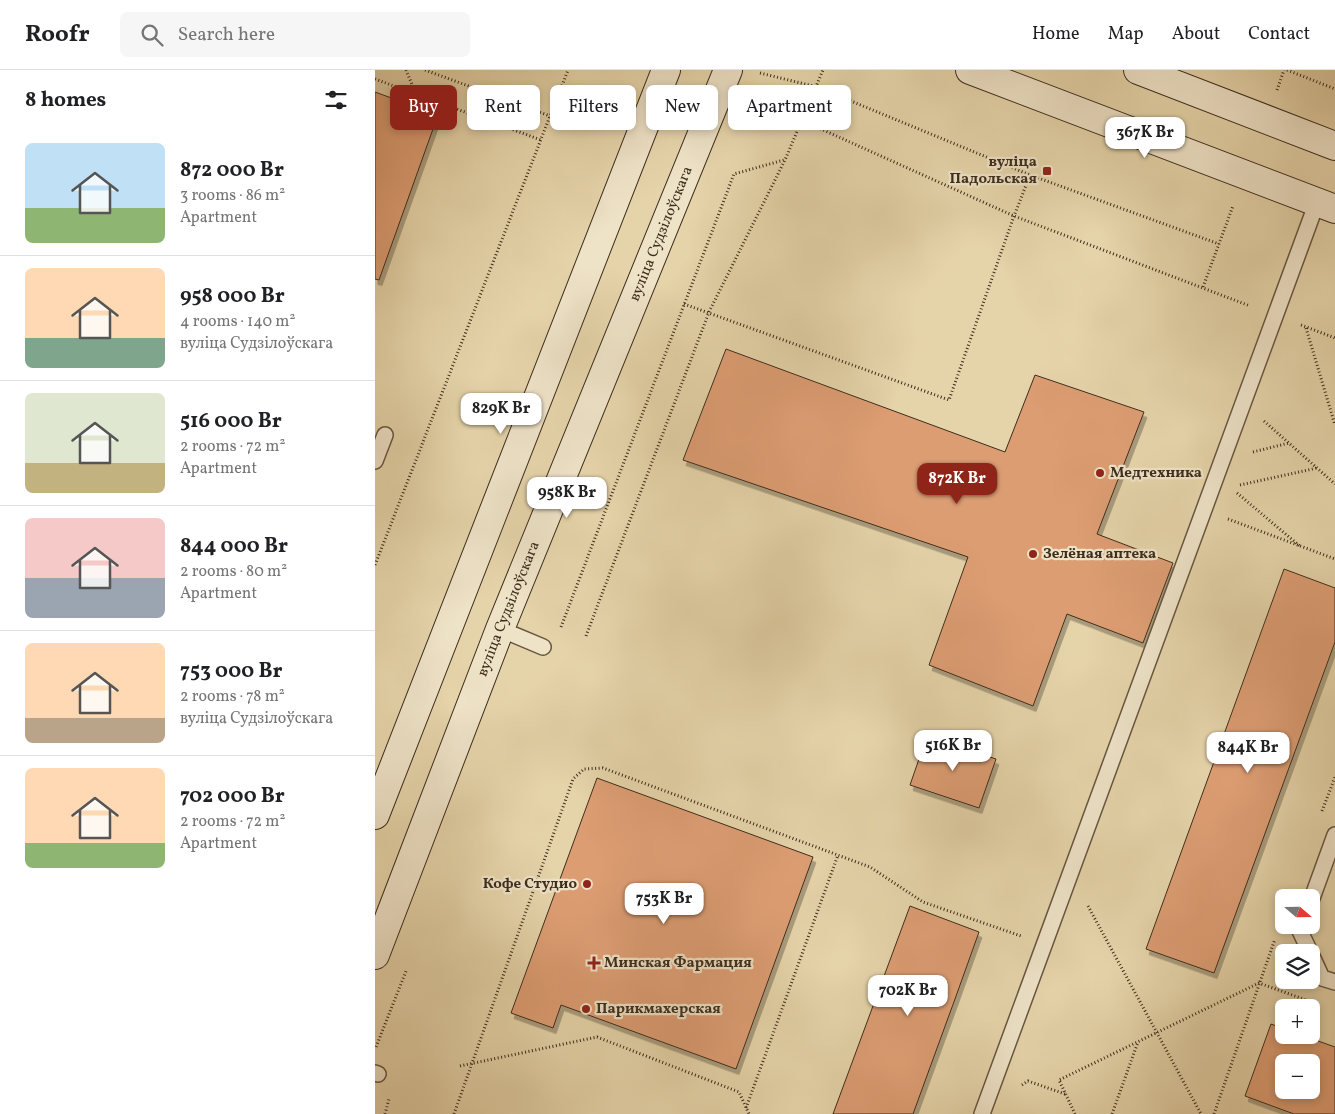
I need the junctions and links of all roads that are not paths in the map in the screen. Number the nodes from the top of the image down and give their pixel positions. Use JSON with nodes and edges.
{"nodes":[{"id":1,"x":666,"y":70,"type":"edge"},
{"id":2,"x":728,"y":70,"type":"edge"},
{"id":3,"x":970,"y":70,"type":"edge"},
{"id":4,"x":1138,"y":70,"type":"edge"},
{"id":5,"x":1335,"y":146,"type":"edge"},
{"id":6,"x":1326,"y":205,"type":"edge"},
{"id":7,"x":385,"y":435,"type":"dead end"},
{"id":8,"x":375,"y":461,"type":"edge"},
{"id":9,"x":500,"y":629,"type":"junction"},
{"id":10,"x":543,"y":647,"type":"dead end"},
{"id":11,"x":375,"y":815,"type":"edge"},
{"id":12,"x":1335,"y":835,"type":"edge"},
{"id":13,"x":1315,"y":889,"type":"edge"},
{"id":14,"x":375,"y":956,"type":"edge"},
{"id":15,"x":1320,"y":973,"type":"edge"},
{"id":16,"x":1335,"y":982,"type":"edge"},
{"id":17,"x":982,"y":1114,"type":"edge"}],
"edges":[{"from":1,"to":11,"type":"main road"},
{"from":2,"to":9,"type":"main road","name":"вуліца Судзілоўскага"},
{"from":3,"to":6,"type":"main road"},
{"from":4,"to":5,"type":"main road"},
{"from":6,"to":17,"type":"lane"},
{"from":7,"to":8,"type":"lane"},
{"from":9,"to":10,"type":"lane"},
{"from":9,"to":14,"type":"main road","name":"вуліца Судзілоўскага"},
{"from":12,"to":13,"type":"lane"},
{"from":15,"to":16,"type":"lane"}]}
